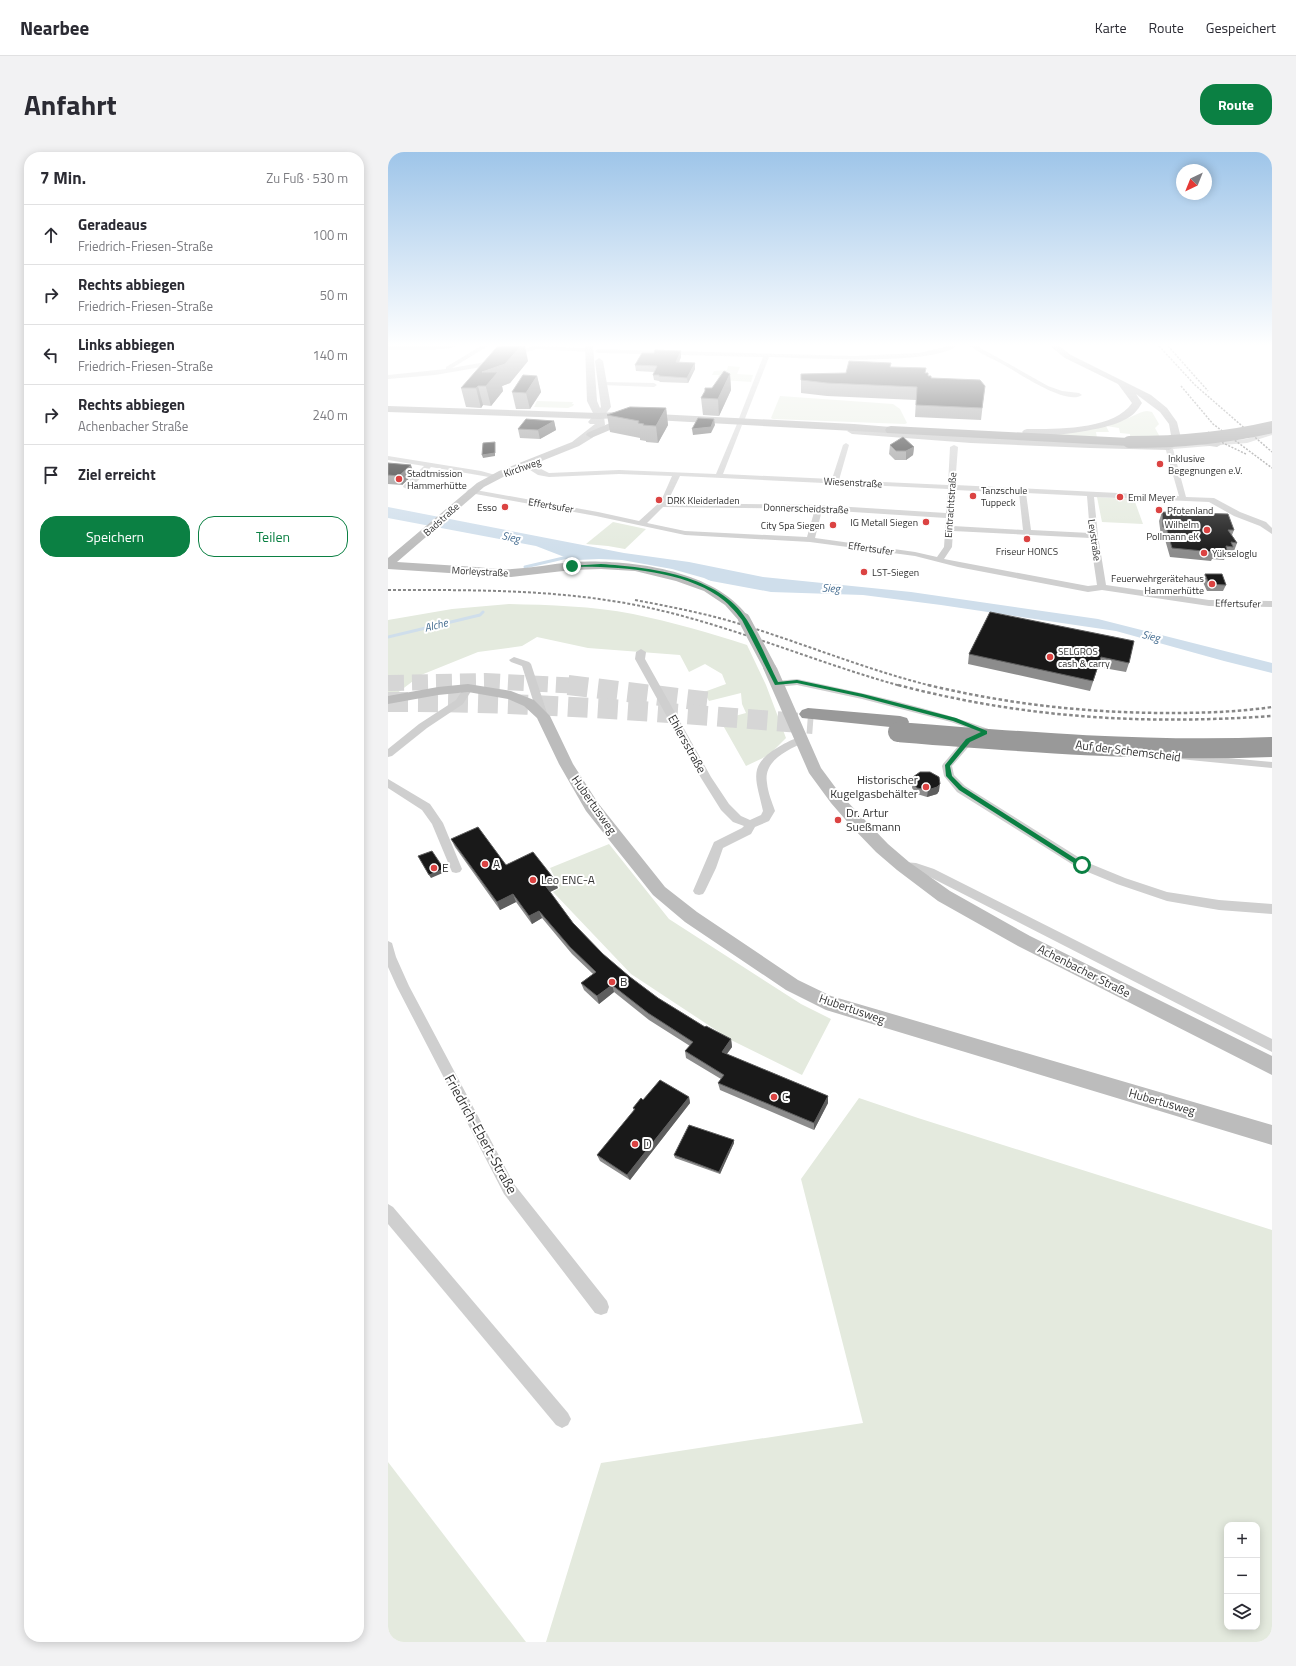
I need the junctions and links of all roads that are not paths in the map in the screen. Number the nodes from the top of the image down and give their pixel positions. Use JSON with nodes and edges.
{"nodes":[{"id":1,"x":583,"y":416,"type":"edge"},
{"id":2,"x":599,"y":416,"type":"junction"},
{"id":3,"x":607,"y":416,"type":"edge"},
{"id":4,"x":625,"y":416,"type":"edge"},
{"id":5,"x":743,"y":416,"type":"edge"},
{"id":6,"x":1127,"y":416,"type":"edge"},
{"id":7,"x":1154,"y":416,"type":"edge"},
{"id":8,"x":1164,"y":416,"type":"edge"},
{"id":9,"x":1170,"y":418,"type":"joint"},
{"id":10,"x":634,"y":421,"type":"junction"},
{"id":11,"x":740,"y":423,"type":"junction"},
{"id":12,"x":1272,"y":427,"type":"edge"},
{"id":13,"x":853,"y":429,"type":"junction"},
{"id":14,"x":891,"y":430,"type":"joint"},
{"id":15,"x":1272,"y":433,"type":"edge"},
{"id":16,"x":591,"y":435,"type":"junction"},
{"id":17,"x":1178,"y":437,"type":"junction"},
{"id":18,"x":581,"y":440,"type":"junction"},
{"id":19,"x":1217,"y":444,"type":"junction"},
{"id":20,"x":846,"y":445,"type":"dead end"},
{"id":21,"x":954,"y":447,"type":"dead end"},
{"id":22,"x":1169,"y":447,"type":"junction"},
{"id":23,"x":388,"y":458,"type":"edge"},
{"id":24,"x":430,"y":464,"type":"junction"},
{"id":25,"x":526,"y":465,"type":"junction"},
{"id":26,"x":677,"y":474,"type":"junction"},
{"id":27,"x":495,"y":476,"type":"junction"},
{"id":28,"x":719,"y":476,"type":"junction"},
{"id":29,"x":835,"y":481,"type":"junction"},
{"id":30,"x":407,"y":487,"type":"dead end"},
{"id":31,"x":951,"y":487,"type":"junction"},
{"id":32,"x":1022,"y":490,"type":"junction"},
{"id":33,"x":470,"y":491,"type":"junction"},
{"id":34,"x":1090,"y":494,"type":"junction"},
{"id":35,"x":1183,"y":498,"type":"junction"},
{"id":36,"x":662,"y":505,"type":"junction"},
{"id":37,"x":819,"y":507,"type":"junction"},
{"id":38,"x":950,"y":516,"type":"junction"},
{"id":39,"x":641,"y":524,"type":"junction"},
{"id":40,"x":950,"y":528,"type":"junction"},
{"id":41,"x":1272,"y":532,"type":"edge"},
{"id":42,"x":1027,"y":533,"type":"junction"},
{"id":43,"x":1094,"y":536,"type":"junction"},
{"id":44,"x":810,"y":540,"type":"junction"},
{"id":45,"x":939,"y":561,"type":"junction"},
{"id":46,"x":388,"y":564,"type":"edge"},
{"id":47,"x":576,"y":566,"type":"joint"},
{"id":48,"x":1102,"y":587,"type":"junction"},
{"id":49,"x":1272,"y":604,"type":"edge"},
{"id":50,"x":641,"y":652,"type":"dead end"},
{"id":51,"x":514,"y":660,"type":"dead end"},
{"id":52,"x":777,"y":684,"type":"junction"},
{"id":53,"x":468,"y":688,"type":"junction"},
{"id":54,"x":388,"y":700,"type":"edge"},
{"id":55,"x":543,"y":716,"type":"junction"},
{"id":56,"x":811,"y":719,"type":"tunnel mouth"},
{"id":57,"x":899,"y":727,"type":"junction"},
{"id":58,"x":985,"y":732,"type":"junction"},
{"id":59,"x":1272,"y":736,"type":"edge"},
{"id":60,"x":801,"y":740,"type":"junction"},
{"id":61,"x":1272,"y":747,"type":"edge"},
{"id":62,"x":388,"y":754,"type":"edge"},
{"id":63,"x":1272,"y":765,"type":"edge"},
{"id":64,"x":388,"y":783,"type":"edge"},
{"id":65,"x":750,"y":824,"type":"junction"},
{"id":66,"x":903,"y":866,"type":"junction"},
{"id":67,"x":456,"y":869,"type":"dead end"},
{"id":68,"x":699,"y":891,"type":"dead end"},
{"id":69,"x":1272,"y":909,"type":"edge"},
{"id":70,"x":388,"y":946,"type":"edge"},
{"id":71,"x":1272,"y":1046,"type":"edge"},
{"id":72,"x":1272,"y":1066,"type":"edge"},
{"id":73,"x":1272,"y":1135,"type":"edge"},
{"id":74,"x":388,"y":1212,"type":"edge"},
{"id":75,"x":601,"y":1306,"type":"dead end"},
{"id":76,"x":562,"y":1419,"type":"dead end"}],
"edges":[{"from":1,"to":2,"type":"main road"},
{"from":2,"to":3,"type":"main road"},
{"from":2,"to":10,"type":"main road"},
{"from":2,"to":16,"type":"main road"},
{"from":2,"to":18,"type":"main road","name":"Kirchweg"},
{"from":4,"to":11,"type":"main road"},
{"from":5,"to":11,"type":"street"},
{"from":6,"to":13,"type":"main road"},
{"from":7,"to":22,"type":"main road"},
{"from":8,"to":9,"type":"main road"},
{"from":9,"to":17,"type":"main road"},
{"from":10,"to":11,"type":"main road"},
{"from":10,"to":16,"type":"main road"},
{"from":11,"to":13,"type":"main road"},
{"from":11,"to":28,"type":"street"},
{"from":12,"to":14,"type":"highway","bridge":true},
{"from":13,"to":14,"type":"main road"},
{"from":13,"to":22,"type":"main road"},
{"from":15,"to":19,"type":"street"},
{"from":16,"to":18,"type":"main road","name":"Kirchweg"},
{"from":17,"to":19,"type":"main road"},
{"from":17,"to":22,"type":"main road"},
{"from":18,"to":25,"type":"main road","name":"Kirchweg"},
{"from":19,"to":22,"type":"street"},
{"from":20,"to":29,"type":"street"},
{"from":21,"to":31,"type":"street","name":"Eintrachtstraße"},
{"from":22,"to":35,"type":"street"},
{"from":23,"to":24,"type":"street","name":"Kirchweg"},
{"from":24,"to":27,"type":"street","name":"Kirchweg"},
{"from":24,"to":30,"type":"street"},
{"from":25,"to":26,"type":"street","name":"Wiesenstraße"},
{"from":25,"to":27,"type":"main road","name":"Kirchweg"},
{"from":26,"to":28,"type":"street","name":"Wiesenstraße"},
{"from":26,"to":36,"type":"street"},
{"from":27,"to":33,"type":"main road","name":"Badstraße"},
{"from":28,"to":29,"type":"street","name":"Wiesenstraße"},
{"from":29,"to":31,"type":"street","name":"Wiesenstraße"},
{"from":31,"to":32,"type":"street","name":"Wiesenstraße"},
{"from":31,"to":38,"type":"street","name":"Eintrachtstraße"},
{"from":32,"to":34,"type":"street","name":"Wiesenstraße"},
{"from":32,"to":42,"type":"street"},
{"from":33,"to":39,"type":"street","name":"Effertsufer"},
{"from":33,"to":46,"type":"main road","name":"Badstraße"},
{"from":34,"to":35,"type":"street","name":"Wiesenstraße"},
{"from":34,"to":43,"type":"street","name":"Leystraße"},
{"from":35,"to":41,"type":"street","name":"Wiesenstraße"},
{"from":36,"to":37,"type":"street","name":"Donnerscheidstraße"},
{"from":36,"to":39,"type":"street"},
{"from":37,"to":38,"type":"street","name":"Donnerscheidstraße"},
{"from":37,"to":44,"type":"street"},
{"from":38,"to":40,"type":"street","name":"Eintrachtstraße"},
{"from":39,"to":44,"type":"street","name":"Effertsufer"},
{"from":40,"to":42,"type":"street"},
{"from":40,"to":45,"type":"street","name":"Eintrachtstraße"},
{"from":42,"to":43,"type":"street"},
{"from":43,"to":48,"type":"street","name":"Leystraße"},
{"from":44,"to":45,"type":"street","name":"Effertsufer"},
{"from":45,"to":48,"type":"street","name":"Effertsufer"},
{"from":46,"to":47,"type":"main road","name":"Morleystraße"},
{"from":47,"to":52,"type":"main road","name":"Achenbacher Straße","bridge":true},
{"from":48,"to":49,"type":"street","name":"Effertsufer"},
{"from":50,"to":65,"type":"street","name":"Ehlersstraße"},
{"from":51,"to":55,"type":"street","name":"Hubertusweg"},
{"from":52,"to":58,"type":"street","name":"Auf der Schemscheid"},
{"from":52,"to":60,"type":"main road","name":"Achenbacher Straße"},
{"from":53,"to":54,"type":"main road","name":"Hubertusweg"},
{"from":53,"to":55,"type":"main road","name":"Hubertusweg"},
{"from":53,"to":62,"type":"street"},
{"from":55,"to":73,"type":"main road","name":"Hubertusweg"},
{"from":56,"to":57,"type":"highway"},
{"from":57,"to":59,"type":"highway"},
{"from":57,"to":61,"type":"highway","bridge":true},
{"from":58,"to":63,"type":"street","name":"Auf der Schemscheid"},
{"from":58,"to":69,"type":"street"},
{"from":60,"to":65,"type":"street"},
{"from":60,"to":66,"type":"main road","name":"Achenbacher Straße"},
{"from":64,"to":67,"type":"street"},
{"from":65,"to":68,"type":"street"},
{"from":66,"to":71,"type":"street","name":"Achenbacher Straße"},
{"from":66,"to":72,"type":"main road","name":"Achenbacher Straße"},
{"from":70,"to":75,"type":"street","name":"Friedrich-Ebert-Straße"},
{"from":74,"to":76,"type":"street"}]}
